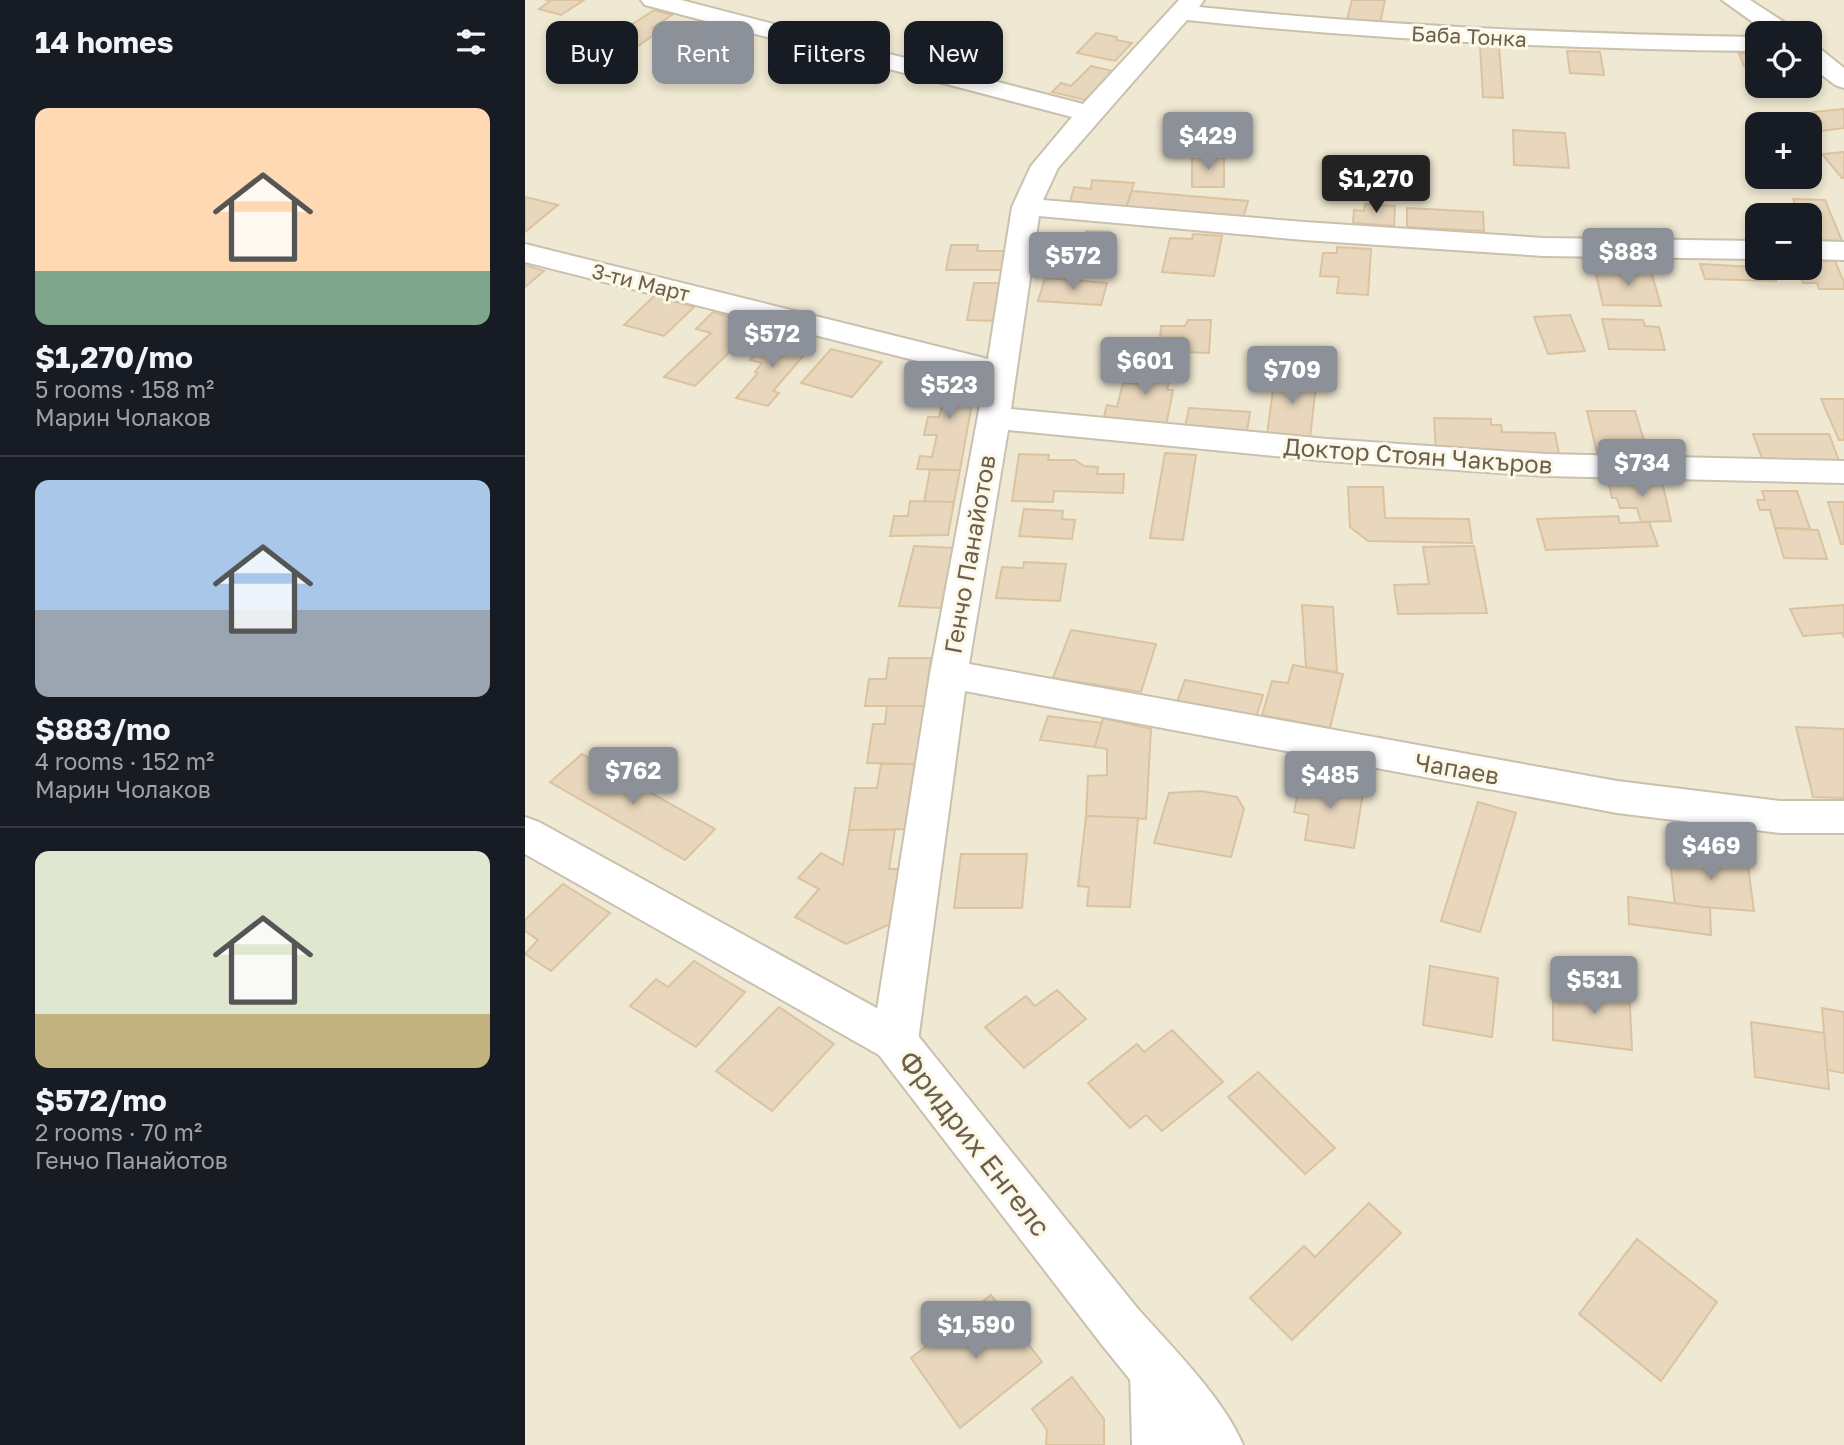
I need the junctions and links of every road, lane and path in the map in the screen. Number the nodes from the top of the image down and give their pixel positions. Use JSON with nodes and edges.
{"nodes":[{"id":1,"x":653,"y":0,"type":"edge"},
{"id":2,"x":1734,"y":0,"type":"edge"},
{"id":3,"x":1186,"y":6,"type":"edge"},
{"id":4,"x":1766,"y":21,"type":"edge"},
{"id":5,"x":1745,"y":44,"type":"edge"},
{"id":6,"x":1822,"y":62,"type":"edge"},
{"id":7,"x":1844,"y":80,"type":"edge"},
{"id":8,"x":1089,"y":113,"type":"junction"},
{"id":9,"x":1026,"y":207,"type":"junction"},
{"id":10,"x":1745,"y":250,"type":"edge"},
{"id":11,"x":1822,"y":250,"type":"edge"},
{"id":12,"x":1844,"y":251,"type":"edge"},
{"id":13,"x":525,"y":253,"type":"edge"},
{"id":14,"x":1002,"y":372,"type":"junction"},
{"id":15,"x":993,"y":418,"type":"junction"},
{"id":16,"x":1844,"y":472,"type":"edge"},
{"id":17,"x":949,"y":674,"type":"junction"},
{"id":18,"x":1844,"y":817,"type":"edge"},
{"id":19,"x":525,"y":834,"type":"edge"},
{"id":20,"x":895,"y":1041,"type":"junction"},
{"id":21,"x":1156,"y":1368,"type":"junction"},
{"id":22,"x":1159,"y":1445,"type":"edge"},
{"id":23,"x":1216,"y":1445,"type":"edge"}],
"edges":[{"from":1,"to":8,"type":"street"},
{"from":2,"to":4,"type":"street"},
{"from":3,"to":5,"type":"street","name":"Баба Тонка"},
{"from":3,"to":8,"type":"street","name":"Генчо Панайотов"},
{"from":6,"to":7,"type":"street"},
{"from":8,"to":9,"type":"street","name":"Генчо Панайотов"},
{"from":9,"to":10,"type":"street"},
{"from":9,"to":14,"type":"street","name":"Генчо Панайотов"},
{"from":11,"to":12,"type":"street"},
{"from":13,"to":14,"type":"street","name":"3-ти Март"},
{"from":14,"to":15,"type":"street","name":"Генчо Панайотов"},
{"from":15,"to":16,"type":"street","name":"Доктор Стоян Чакъров"},
{"from":15,"to":17,"type":"street","name":"Генчо Панайотов"},
{"from":17,"to":18,"type":"street","name":"Чапаев"},
{"from":17,"to":20,"type":"street","name":"Генчо Панайотов"},
{"from":19,"to":20,"type":"street","name":"Фридрих Енгелс"},
{"from":20,"to":21,"type":"street","name":"Фридрих Енгелс"},
{"from":21,"to":22,"type":"street"},
{"from":21,"to":23,"type":"street","name":"Фридрих Енгелс"}]}
